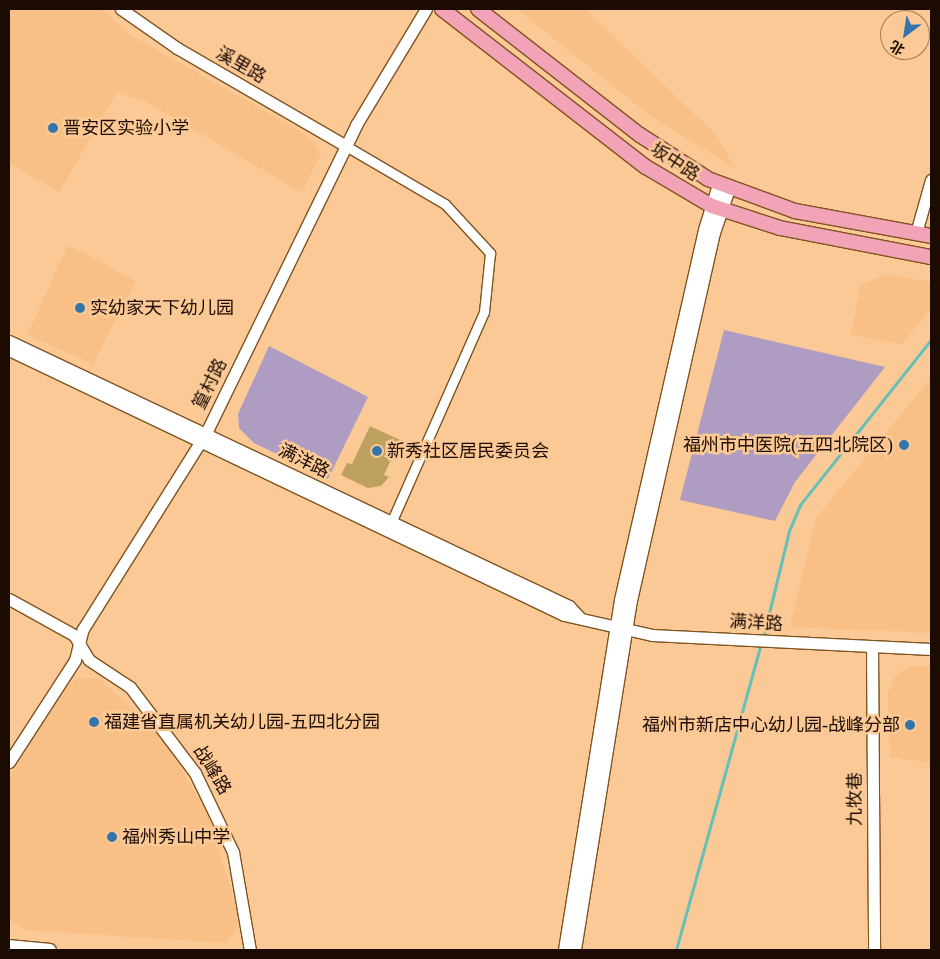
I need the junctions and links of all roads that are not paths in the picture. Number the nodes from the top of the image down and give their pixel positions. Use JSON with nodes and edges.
{"nodes":[{"id":1,"x":121,"y":9,"type":"edge"},
{"id":2,"x":426,"y":9,"type":"edge"},
{"id":3,"x":442,"y":9,"type":"edge"},
{"id":4,"x":478,"y":9,"type":"edge"},
{"id":5,"x":346,"y":146,"type":"junction"},
{"id":6,"x":931,"y":180,"type":"edge"},
{"id":7,"x":724,"y":187,"type":"junction"},
{"id":8,"x":716,"y":208,"type":"junction"},
{"id":9,"x":916,"y":233,"type":"junction"},
{"id":10,"x":931,"y":236,"type":"edge"},
{"id":11,"x":931,"y":257,"type":"edge"},
{"id":12,"x":9,"y":341,"type":"edge"},
{"id":13,"x":9,"y":350,"type":"edge"},
{"id":14,"x":203,"y":437,"type":"junction"},
{"id":15,"x":391,"y":523,"type":"junction"},
{"id":16,"x":9,"y":599,"type":"edge"},
{"id":17,"x":580,"y":618,"type":"junction"},
{"id":18,"x":621,"y":628,"type":"junction"},
{"id":19,"x":82,"y":645,"type":"junction"},
{"id":20,"x":872,"y":647,"type":"junction"},
{"id":21,"x":931,"y":649,"type":"edge"},
{"id":22,"x":9,"y":762,"type":"edge"},
{"id":23,"x":9,"y":946,"type":"edge"},
{"id":24,"x":50,"y":950,"type":"edge"},
{"id":25,"x":250,"y":950,"type":"edge"},
{"id":26,"x":564,"y":950,"type":"edge"},
{"id":27,"x":575,"y":950,"type":"edge"},
{"id":28,"x":874,"y":950,"type":"edge"}],
"edges":[{"from":1,"to":5,"type":"street","name":"溪里路"},
{"from":2,"to":5,"type":"street","name":"篁村路"},
{"from":3,"to":8,"type":"main road","name":"坂中路"},
{"from":4,"to":7,"type":"main road","name":"坂中路"},
{"from":5,"to":14,"type":"street","name":"篁村路"},
{"from":5,"to":15,"type":"street"},
{"from":6,"to":9,"type":"street"},
{"from":7,"to":8,"type":"main road"},
{"from":7,"to":9,"type":"main road","name":"坂中路"},
{"from":8,"to":11,"type":"main road","name":"坂中路"},
{"from":8,"to":18,"type":"main road"},
{"from":9,"to":10,"type":"main road","name":"坂中路"},
{"from":12,"to":14,"type":"street","name":"满洋路"},
{"from":13,"to":14,"type":"street","name":"满洋路"},
{"from":14,"to":15,"type":"street","name":"满洋路"},
{"from":14,"to":17,"type":"street","name":"满洋路"},
{"from":14,"to":19,"type":"street","name":"篁村路"},
{"from":15,"to":17,"type":"street","name":"满洋路"},
{"from":16,"to":19,"type":"street","name":"战峰路"},
{"from":17,"to":18,"type":"street","name":"满洋路"},
{"from":18,"to":20,"type":"street","name":"满洋路"},
{"from":18,"to":26,"type":"main road"},
{"from":18,"to":27,"type":"main road"},
{"from":19,"to":22,"type":"street","name":"篁村路"},
{"from":19,"to":25,"type":"street","name":"战峰路"},
{"from":20,"to":21,"type":"street","name":"满洋路"},
{"from":20,"to":28,"type":"street","name":"九牧巷"},
{"from":23,"to":24,"type":"main road"}]}
